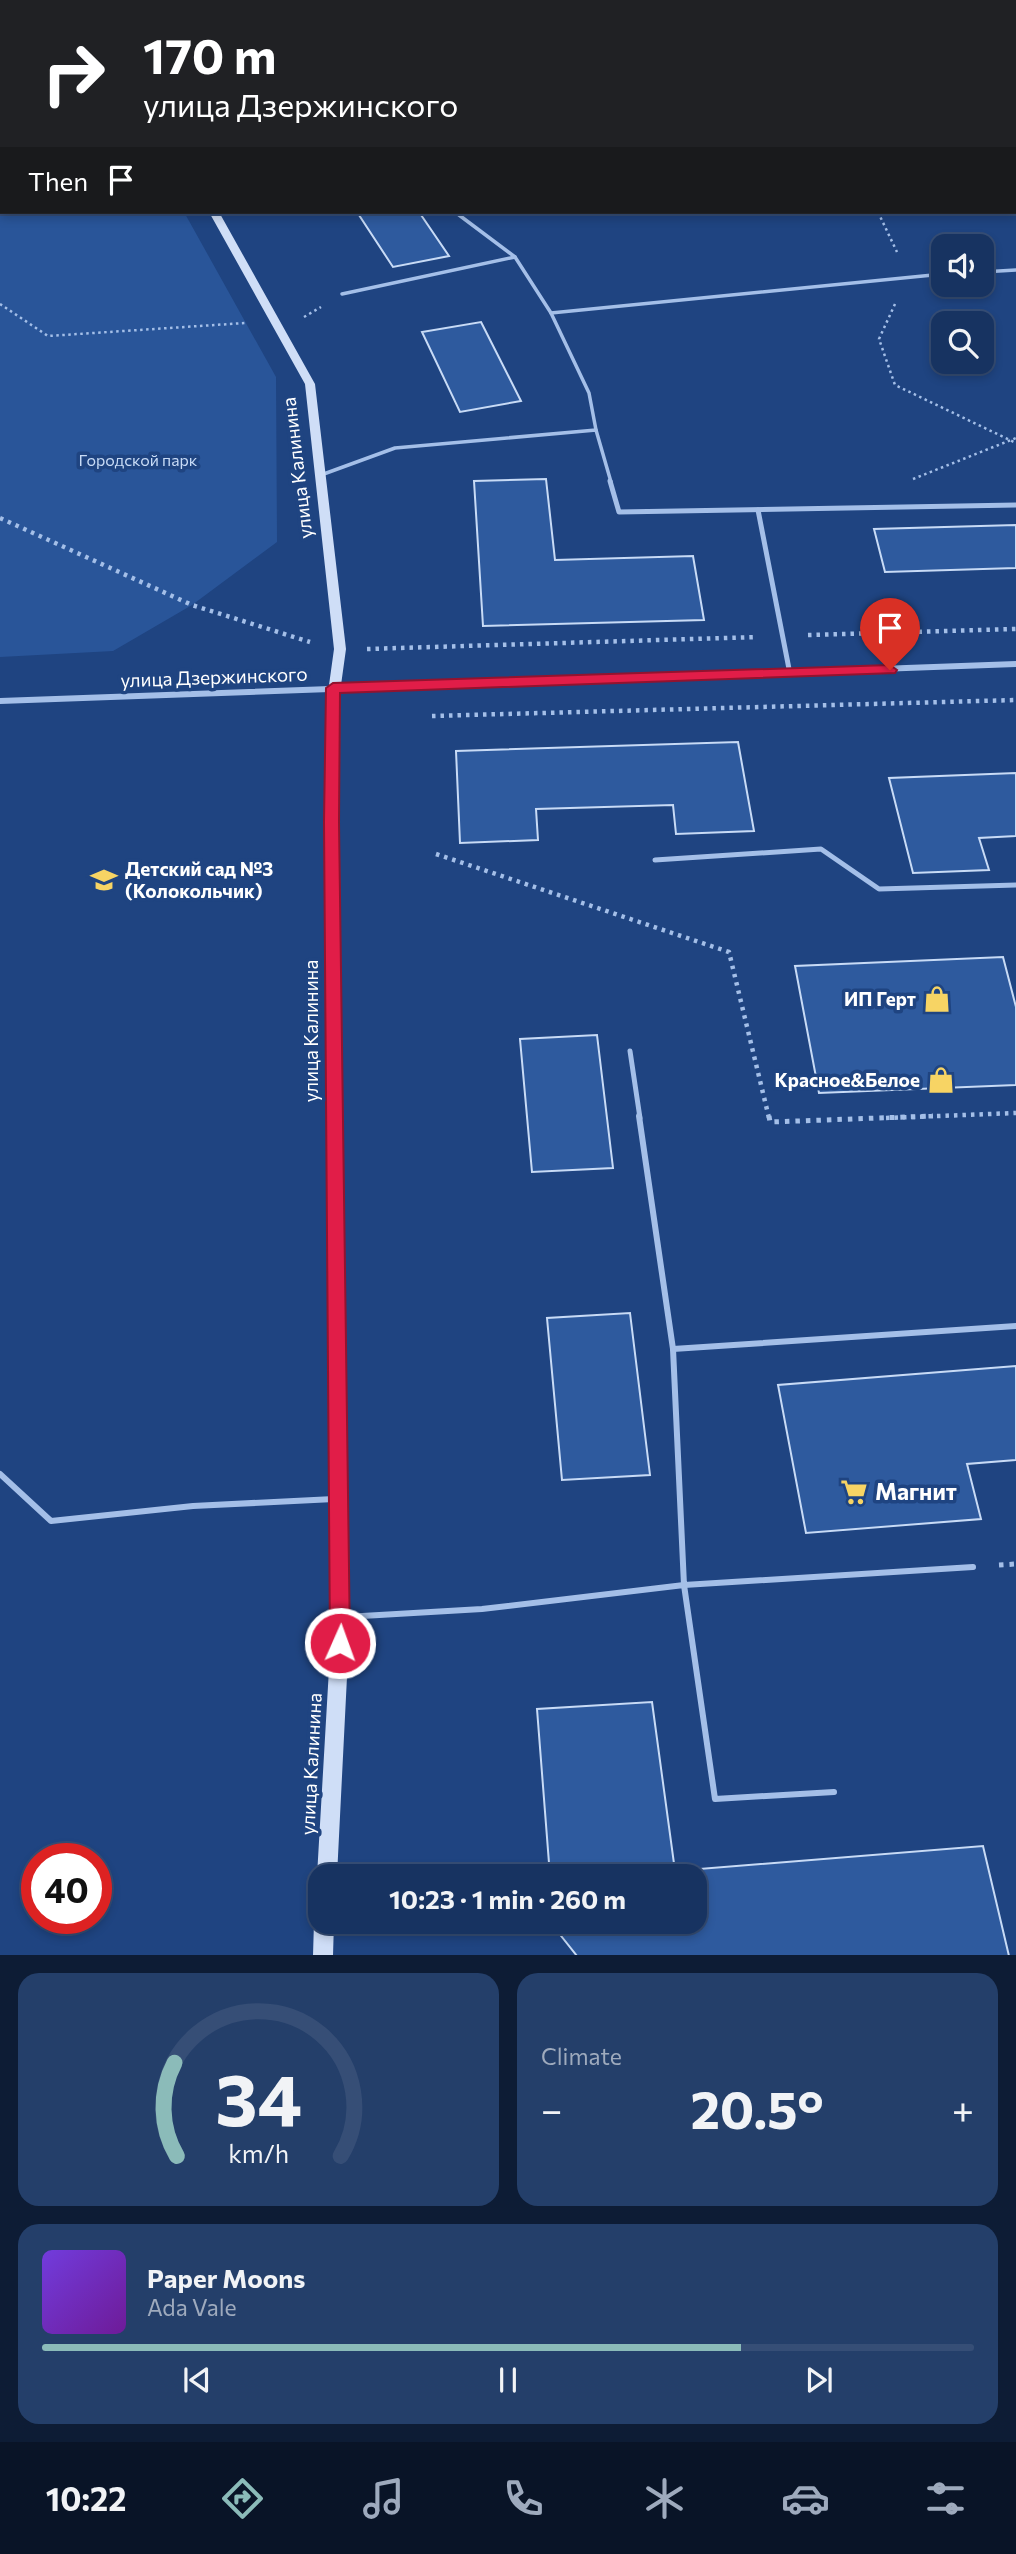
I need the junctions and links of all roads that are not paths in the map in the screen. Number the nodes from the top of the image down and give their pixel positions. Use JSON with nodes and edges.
{"nodes":[{"id":1,"x":215,"y":214,"type":"edge"},
{"id":2,"x":458,"y":214,"type":"edge"},
{"id":3,"x":515,"y":257,"type":"junction"},
{"id":4,"x":1016,"y":270,"type":"edge"},
{"id":5,"x":994,"y":271,"type":"edge"},
{"id":6,"x":931,"y":275,"type":"edge"},
{"id":7,"x":342,"y":294,"type":"road end"},
{"id":8,"x":551,"y":313,"type":"junction"},
{"id":9,"x":596,"y":430,"type":"junction"},
{"id":10,"x":321,"y":475,"type":"junction"},
{"id":11,"x":1016,"y":505,"type":"edge"},
{"id":12,"x":758,"y":510,"type":"junction"},
{"id":13,"x":1016,"y":664,"type":"edge"},
{"id":14,"x":790,"y":674,"type":"junction"},
{"id":15,"x":333,"y":688,"type":"junction"},
{"id":16,"x":0,"y":701,"type":"edge"},
{"id":17,"x":655,"y":860,"type":"dead end"},
{"id":18,"x":1016,"y":885,"type":"edge"},
{"id":19,"x":630,"y":1051,"type":"dead end"},
{"id":20,"x":1016,"y":1326,"type":"edge"},
{"id":21,"x":673,"y":1349,"type":"junction"},
{"id":22,"x":0,"y":1474,"type":"edge"},
{"id":23,"x":337,"y":1499,"type":"junction"},
{"id":24,"x":974,"y":1567,"type":"dead end"},
{"id":25,"x":684,"y":1585,"type":"junction"},
{"id":26,"x":341,"y":1617,"type":"junction"},
{"id":27,"x":834,"y":1792,"type":"dead end"},
{"id":28,"x":328,"y":1864,"type":"edge"},
{"id":29,"x":324,"y":1934,"type":"edge"},
{"id":30,"x":323,"y":1955,"type":"edge"}],
"edges":[{"from":1,"to":10,"type":"street","name":"улица Калинина"},
{"from":2,"to":3,"type":"lane"},
{"from":3,"to":7,"type":"lane"},
{"from":3,"to":8,"type":"lane"},
{"from":4,"to":5,"type":"lane"},
{"from":6,"to":8,"type":"lane"},
{"from":8,"to":9,"type":"lane"},
{"from":9,"to":10,"type":"lane"},
{"from":9,"to":12,"type":"lane"},
{"from":10,"to":15,"type":"street","name":"улица Калинина"},
{"from":11,"to":12,"type":"lane"},
{"from":12,"to":14,"type":"lane"},
{"from":13,"to":14,"type":"street","name":"улица Дзержинского"},
{"from":14,"to":15,"type":"street","name":"улица Дзержинского"},
{"from":15,"to":16,"type":"street","name":"улица Дзержинского"},
{"from":15,"to":23,"type":"street","name":"улица Калинина"},
{"from":17,"to":18,"type":"lane"},
{"from":19,"to":21,"type":"lane"},
{"from":20,"to":21,"type":"lane"},
{"from":21,"to":25,"type":"lane"},
{"from":22,"to":23,"type":"lane"},
{"from":23,"to":26,"type":"street","name":"улица Калинина"},
{"from":24,"to":25,"type":"lane"},
{"from":25,"to":26,"type":"lane"},
{"from":25,"to":27,"type":"lane"},
{"from":26,"to":28,"type":"street","name":"улица Калинина"},
{"from":29,"to":30,"type":"street"}]}
